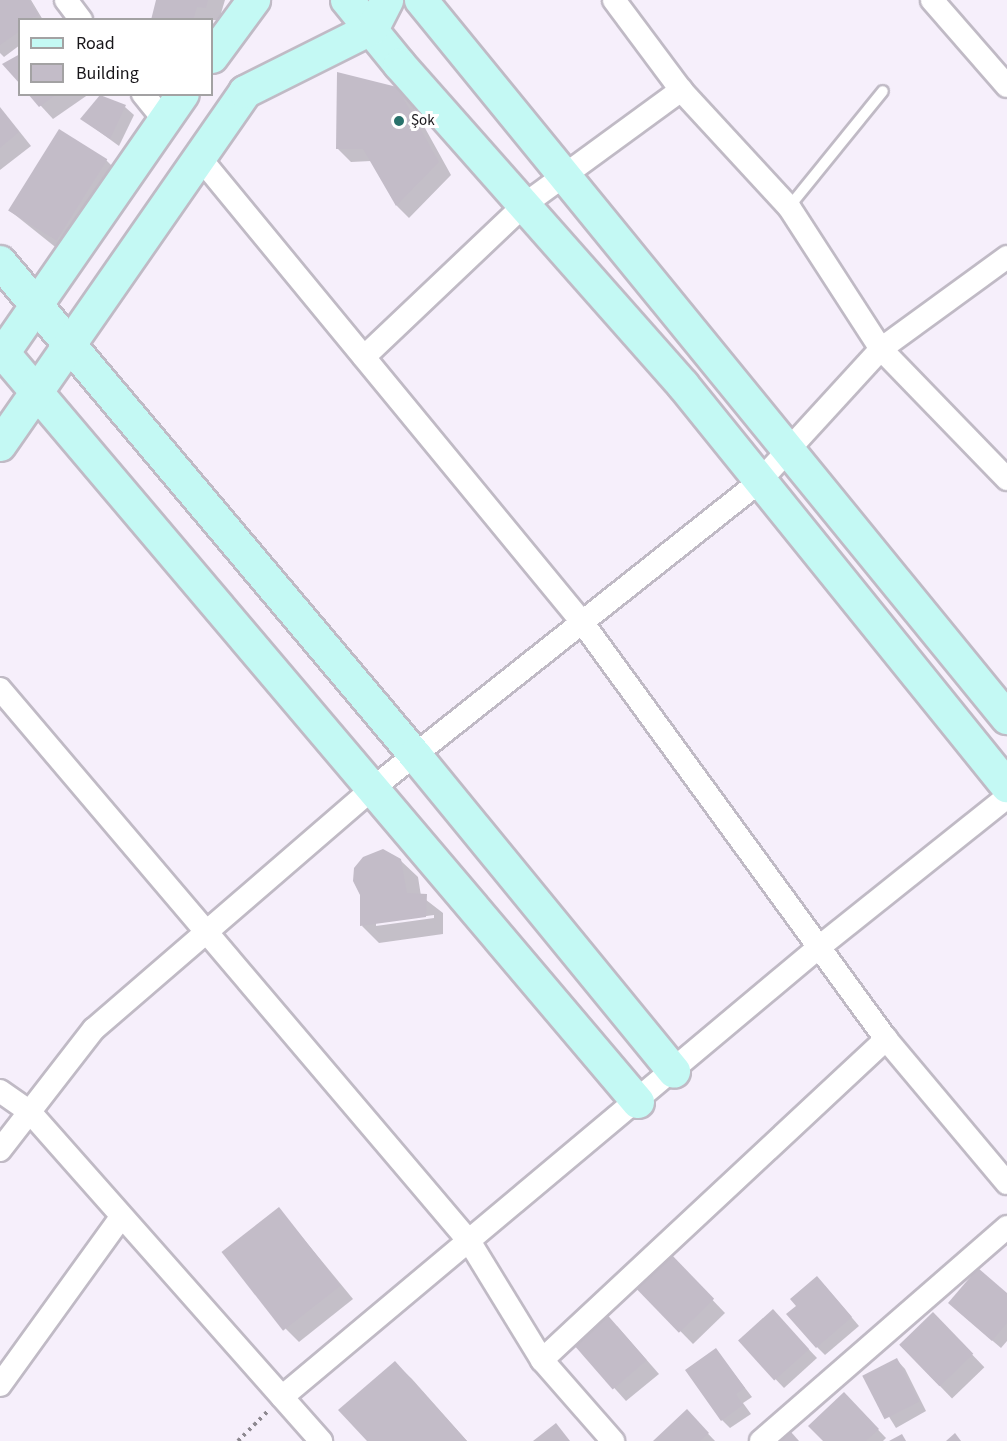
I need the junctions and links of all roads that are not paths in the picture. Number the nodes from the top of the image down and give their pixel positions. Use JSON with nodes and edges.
{"nodes":[{"id":1,"x":66,"y":0,"type":"edge"},
{"id":2,"x":254,"y":0,"type":"edge"},
{"id":3,"x":347,"y":0,"type":"edge"},
{"id":4,"x":387,"y":0,"type":"edge"},
{"id":5,"x":421,"y":0,"type":"edge"},
{"id":6,"x":614,"y":0,"type":"edge"},
{"id":7,"x":932,"y":0,"type":"edge"},
{"id":8,"x":80,"y":18,"type":"edge"},
{"id":9,"x":373,"y":28,"type":"junction"},
{"id":10,"x":213,"y":56,"type":"edge"},
{"id":11,"x":1007,"y":86,"type":"edge"},
{"id":12,"x":681,"y":90,"type":"junction"},
{"id":13,"x":884,"y":91,"type":"dead end"},
{"id":14,"x":145,"y":96,"type":"edge"},
{"id":15,"x":182,"y":96,"type":"edge"},
{"id":16,"x":164,"y":120,"type":"junction"},
{"id":17,"x":200,"y":158,"type":"junction"},
{"id":18,"x":564,"y":177,"type":"junction"},
{"id":19,"x":524,"y":205,"type":"junction"},
{"id":20,"x":789,"y":207,"type":"junction"},
{"id":21,"x":1007,"y":257,"type":"edge"},
{"id":22,"x":0,"y":262,"type":"edge"},
{"id":23,"x":35,"y":306,"type":"junction"},
{"id":24,"x":70,"y":345,"type":"junction"},
{"id":25,"x":881,"y":349,"type":"junction"},
{"id":26,"x":1,"y":353,"type":"edge"},
{"id":27,"x":364,"y":357,"type":"junction"},
{"id":28,"x":37,"y":392,"type":"junction"},
{"id":29,"x":0,"y":445,"type":"edge"},
{"id":30,"x":788,"y":452,"type":"junction"},
{"id":31,"x":1007,"y":479,"type":"edge"},
{"id":32,"x":759,"y":482,"type":"junction"},
{"id":33,"x":582,"y":622,"type":"junction"},
{"id":34,"x":0,"y":689,"type":"edge"},
{"id":35,"x":1007,"y":718,"type":"edge"},
{"id":36,"x":415,"y":755,"type":"junction"},
{"id":37,"x":1007,"y":786,"type":"edge"},
{"id":38,"x":373,"y":788,"type":"junction"},
{"id":39,"x":1007,"y":797,"type":"edge"},
{"id":40,"x":207,"y":932,"type":"junction"},
{"id":41,"x":818,"y":948,"type":"junction"},
{"id":42,"x":886,"y":1039,"type":"junction"},
{"id":43,"x":674,"y":1072,"type":"junction"},
{"id":44,"x":0,"y":1091,"type":"edge"},
{"id":45,"x":638,"y":1102,"type":"junction"},
{"id":46,"x":29,"y":1111,"type":"junction"},
{"id":47,"x":0,"y":1150,"type":"edge"},
{"id":48,"x":1007,"y":1183,"type":"edge"},
{"id":49,"x":121,"y":1217,"type":"junction"},
{"id":50,"x":1007,"y":1227,"type":"edge"},
{"id":51,"x":469,"y":1241,"type":"junction"},
{"id":52,"x":542,"y":1360,"type":"junction"},
{"id":53,"x":0,"y":1385,"type":"edge"},
{"id":54,"x":282,"y":1397,"type":"junction"},
{"id":55,"x":321,"y":1441,"type":"edge"},
{"id":56,"x":613,"y":1441,"type":"edge"},
{"id":57,"x":761,"y":1441,"type":"edge"}],
"edges":[{"from":1,"to":8,"type":"street"},
{"from":2,"to":10,"type":"street"},
{"from":3,"to":9,"type":"street"},
{"from":4,"to":9,"type":"street"},
{"from":5,"to":18,"type":"street"},
{"from":6,"to":12,"type":"street"},
{"from":7,"to":11,"type":"street"},
{"from":9,"to":17,"type":"street"},
{"from":9,"to":19,"type":"street"},
{"from":12,"to":18,"type":"street"},
{"from":12,"to":20,"type":"street"},
{"from":13,"to":20,"type":"lane"},
{"from":14,"to":16,"type":"street"},
{"from":15,"to":16,"type":"street"},
{"from":16,"to":23,"type":"street"},
{"from":17,"to":24,"type":"street"},
{"from":17,"to":27,"type":"street"},
{"from":18,"to":19,"type":"street"},
{"from":18,"to":30,"type":"street"},
{"from":19,"to":27,"type":"street"},
{"from":19,"to":32,"type":"street"},
{"from":20,"to":25,"type":"street"},
{"from":21,"to":25,"type":"street"},
{"from":22,"to":23,"type":"street"},
{"from":23,"to":24,"type":"street"},
{"from":23,"to":26,"type":"street"},
{"from":24,"to":28,"type":"street"},
{"from":24,"to":36,"type":"street"},
{"from":25,"to":30,"type":"street"},
{"from":25,"to":31,"type":"street"},
{"from":26,"to":28,"type":"street"},
{"from":27,"to":33,"type":"street"},
{"from":28,"to":29,"type":"street"},
{"from":28,"to":38,"type":"street"},
{"from":30,"to":32,"type":"street"},
{"from":30,"to":35,"type":"street"},
{"from":32,"to":33,"type":"street"},
{"from":32,"to":37,"type":"street"},
{"from":33,"to":36,"type":"street"},
{"from":33,"to":41,"type":"street"},
{"from":34,"to":40,"type":"street"},
{"from":36,"to":38,"type":"street"},
{"from":36,"to":43,"type":"street"},
{"from":38,"to":40,"type":"street"},
{"from":38,"to":45,"type":"street"},
{"from":39,"to":41,"type":"street"},
{"from":40,"to":46,"type":"street"},
{"from":40,"to":51,"type":"street"},
{"from":41,"to":42,"type":"street"},
{"from":41,"to":43,"type":"street"},
{"from":42,"to":48,"type":"street"},
{"from":42,"to":52,"type":"street"},
{"from":43,"to":45,"type":"street"},
{"from":44,"to":46,"type":"street"},
{"from":45,"to":51,"type":"street"},
{"from":46,"to":47,"type":"street"},
{"from":46,"to":49,"type":"street"},
{"from":49,"to":53,"type":"street"},
{"from":49,"to":54,"type":"street"},
{"from":50,"to":57,"type":"street"},
{"from":51,"to":52,"type":"street"},
{"from":51,"to":54,"type":"street"},
{"from":52,"to":56,"type":"street"},
{"from":54,"to":55,"type":"street"}]}
